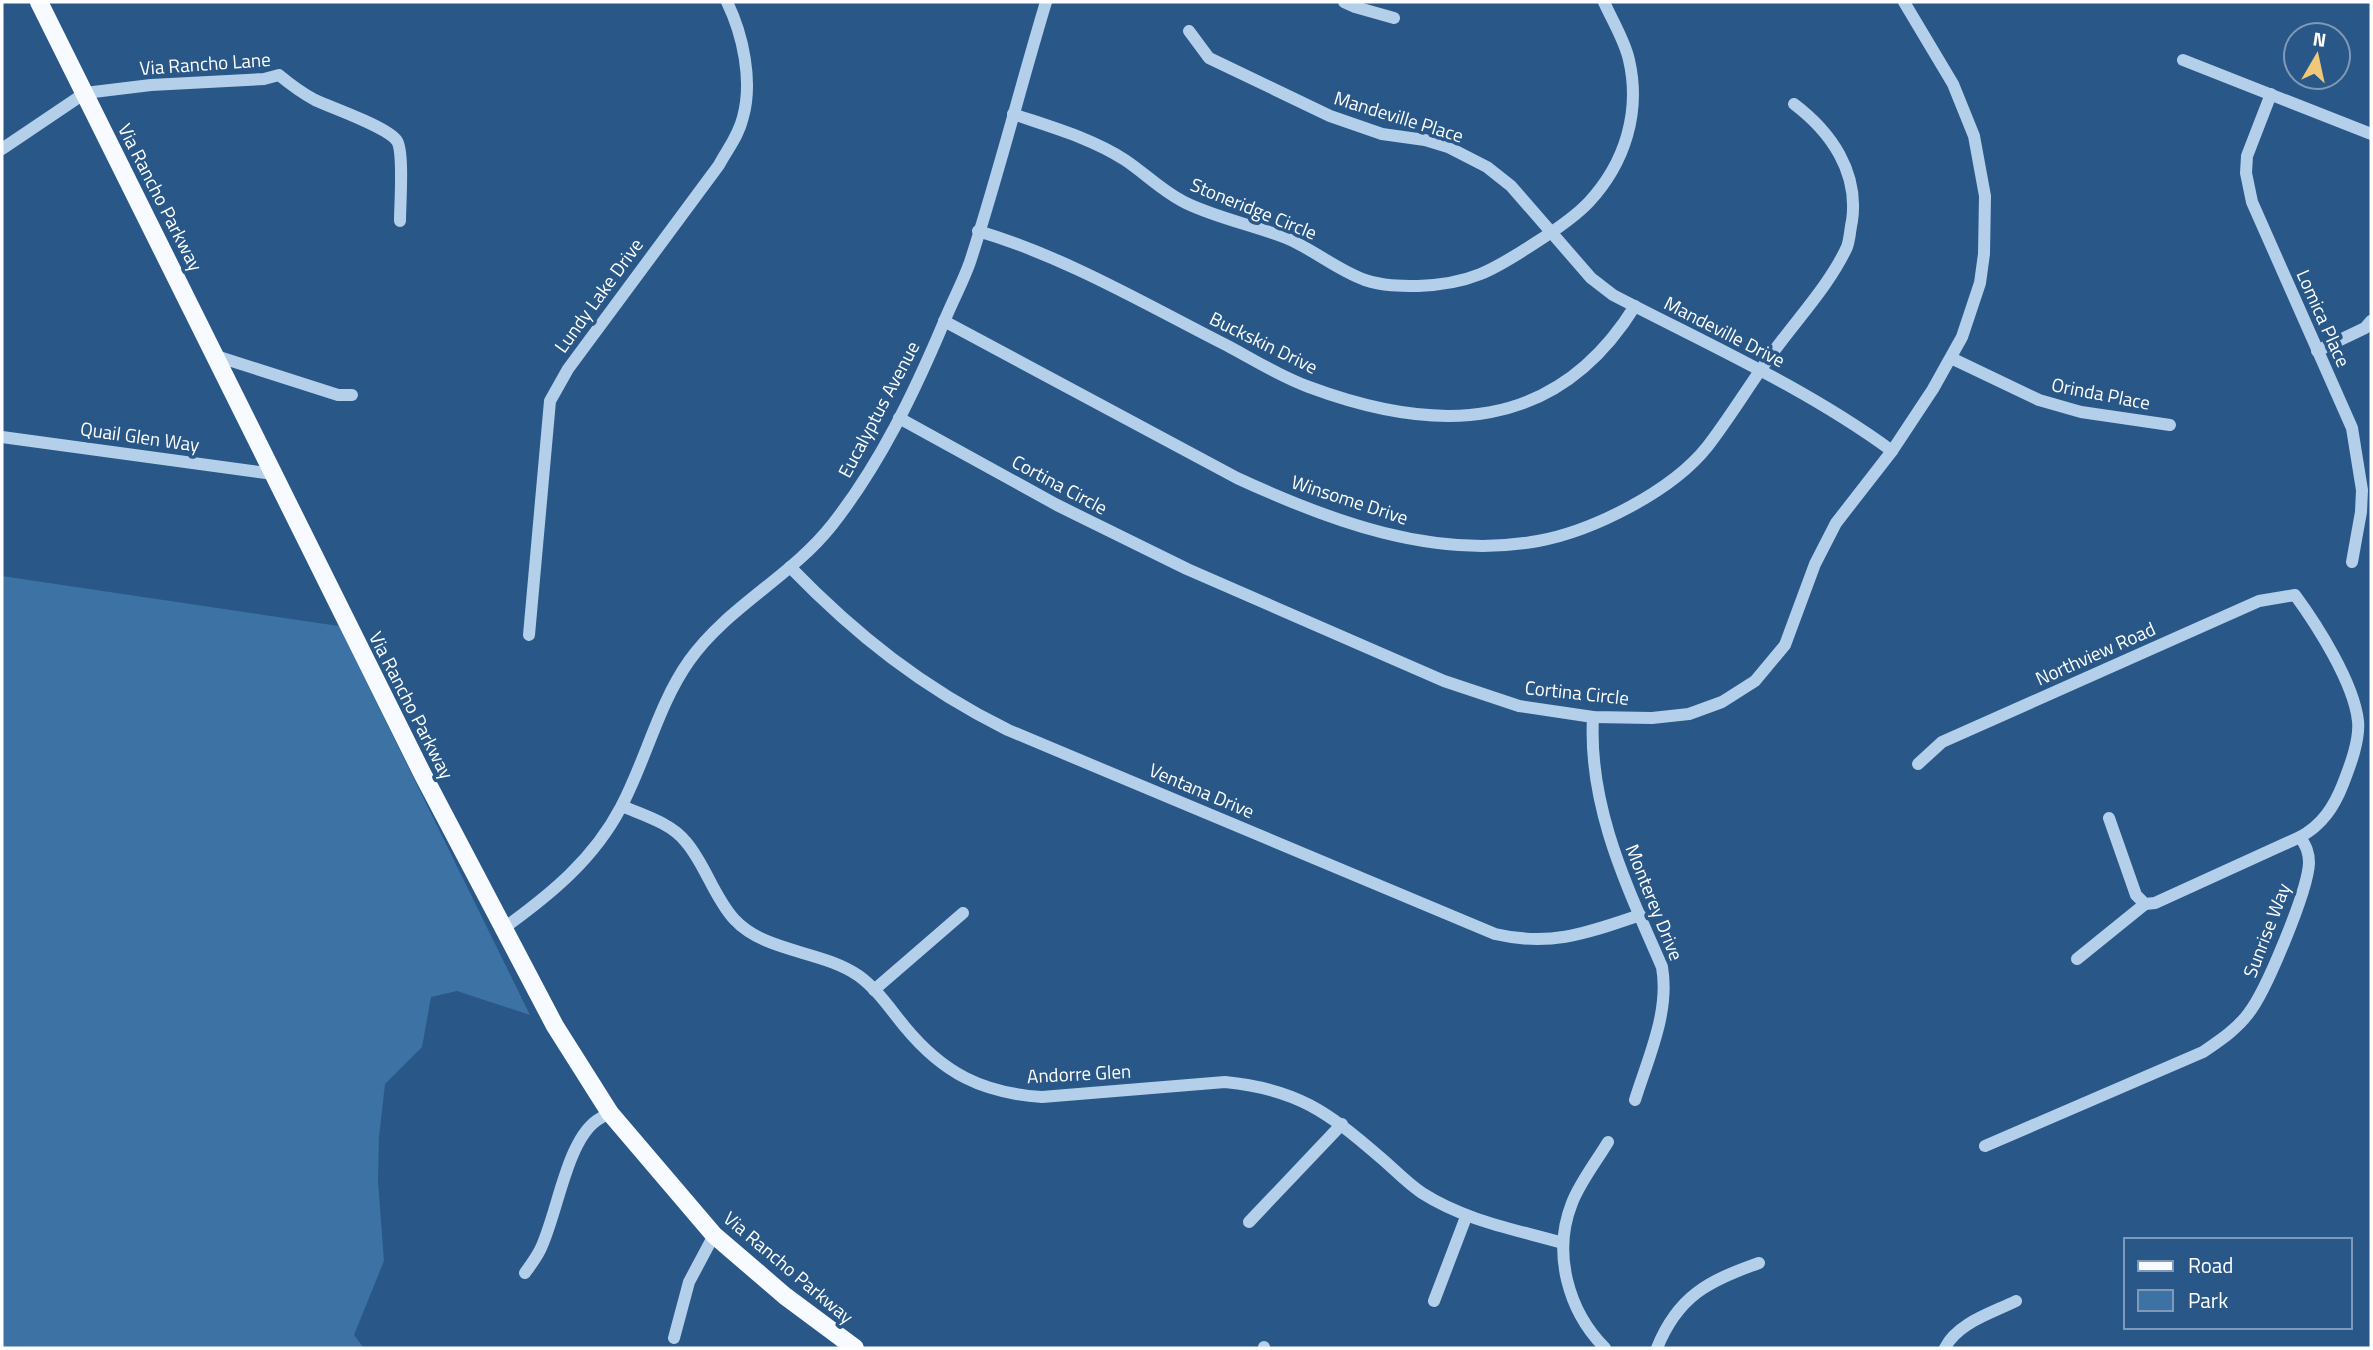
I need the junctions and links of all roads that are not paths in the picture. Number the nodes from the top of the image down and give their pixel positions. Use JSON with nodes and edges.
{"nodes":[{"id":1,"x":39,"y":2,"type":"edge"},
{"id":2,"x":727,"y":2,"type":"edge"},
{"id":3,"x":1046,"y":2,"type":"edge"},
{"id":4,"x":1344,"y":2,"type":"edge"},
{"id":5,"x":1604,"y":2,"type":"edge"},
{"id":6,"x":1904,"y":2,"type":"edge"},
{"id":7,"x":1394,"y":18,"type":"dead end"},
{"id":8,"x":1189,"y":31,"type":"dead end"},
{"id":9,"x":2183,"y":60,"type":"dead end"},
{"id":10,"x":85,"y":93,"type":"junction"},
{"id":11,"x":2270,"y":94,"type":"junction"},
{"id":12,"x":1794,"y":104,"type":"dead end"},
{"id":13,"x":1013,"y":114,"type":"junction"},
{"id":14,"x":2371,"y":133,"type":"edge"},
{"id":15,"x":2,"y":149,"type":"edge"},
{"id":16,"x":400,"y":222,"type":"dead end"},
{"id":17,"x":978,"y":231,"type":"junction"},
{"id":18,"x":1552,"y":232,"type":"junction"},
{"id":19,"x":1635,"y":306,"type":"junction"},
{"id":20,"x":944,"y":321,"type":"junction"},
{"id":21,"x":2371,"y":321,"type":"edge"},
{"id":22,"x":2317,"y":351,"type":"junction"},
{"id":23,"x":216,"y":356,"type":"junction"},
{"id":24,"x":1951,"y":358,"type":"junction"},
{"id":25,"x":1760,"y":370,"type":"junction"},
{"id":26,"x":352,"y":395,"type":"dead end"},
{"id":27,"x":899,"y":418,"type":"junction"},
{"id":28,"x":2169,"y":425,"type":"dead end"},
{"id":29,"x":2,"y":437,"type":"edge"},
{"id":30,"x":1892,"y":451,"type":"junction"},
{"id":31,"x":273,"y":474,"type":"junction"},
{"id":32,"x":2352,"y":562,"type":"dead end"},
{"id":33,"x":790,"y":567,"type":"junction"},
{"id":34,"x":529,"y":635,"type":"dead end"},
{"id":35,"x":1593,"y":717,"type":"junction"},
{"id":36,"x":2365,"y":720,"type":"edge"},
{"id":37,"x":1918,"y":764,"type":"dead end"},
{"id":38,"x":622,"y":806,"type":"junction"},
{"id":39,"x":2109,"y":818,"type":"dead end"},
{"id":40,"x":2300,"y":837,"type":"junction"},
{"id":41,"x":2145,"y":904,"type":"junction"},
{"id":42,"x":963,"y":913,"type":"dead end"},
{"id":43,"x":1640,"y":915,"type":"junction"},
{"id":44,"x":504,"y":928,"type":"junction"},
{"id":45,"x":2077,"y":959,"type":"dead end"},
{"id":46,"x":874,"y":990,"type":"junction"},
{"id":47,"x":1635,"y":1100,"type":"dead end"},
{"id":48,"x":610,"y":1113,"type":"junction"},
{"id":49,"x":1342,"y":1124,"type":"junction"},
{"id":50,"x":1608,"y":1142,"type":"dead end"},
{"id":51,"x":1985,"y":1146,"type":"dead end"},
{"id":52,"x":1466,"y":1217,"type":"junction"},
{"id":53,"x":1249,"y":1222,"type":"dead end"},
{"id":54,"x":714,"y":1235,"type":"junction"},
{"id":55,"x":1563,"y":1243,"type":"junction"},
{"id":56,"x":1759,"y":1263,"type":"dead end"},
{"id":57,"x":524,"y":1273,"type":"dead end"},
{"id":58,"x":1434,"y":1301,"type":"dead end"},
{"id":59,"x":2016,"y":1301,"type":"dead end"},
{"id":60,"x":674,"y":1338,"type":"dead end"},
{"id":61,"x":855,"y":1348,"type":"edge"},
{"id":62,"x":1605,"y":1348,"type":"edge"},
{"id":63,"x":1657,"y":1348,"type":"edge"},
{"id":64,"x":1945,"y":1348,"type":"edge"}],
"edges":[{"from":1,"to":10,"type":"main road","name":"Via Rancho Parkway"},
{"from":2,"to":34,"type":"street","name":"Lundy Lake Drive"},
{"from":3,"to":13,"type":"street","name":"Eucalyptus Avenue"},
{"from":4,"to":7,"type":"street"},
{"from":5,"to":18,"type":"street","name":"Stoneridge Circle"},
{"from":6,"to":24,"type":"street","name":"Cortina Circle"},
{"from":8,"to":18,"type":"street","name":"Mandeville Place"},
{"from":9,"to":11,"type":"street"},
{"from":10,"to":15,"type":"street"},
{"from":10,"to":16,"type":"street","name":"Via Rancho Lane"},
{"from":10,"to":23,"type":"main road","name":"Via Rancho Parkway"},
{"from":11,"to":14,"type":"street"},
{"from":11,"to":22,"type":"street","name":"Lomica Place"},
{"from":12,"to":25,"type":"street","name":"Winsome Drive"},
{"from":13,"to":17,"type":"street","name":"Eucalyptus Avenue"},
{"from":13,"to":18,"type":"street","name":"Stoneridge Circle"},
{"from":17,"to":19,"type":"street","name":"Buckskin Drive"},
{"from":17,"to":20,"type":"street","name":"Eucalyptus Avenue"},
{"from":18,"to":19,"type":"street","name":"Mandeville Drive"},
{"from":19,"to":25,"type":"street","name":"Mandeville Drive"},
{"from":20,"to":25,"type":"street","name":"Winsome Drive"},
{"from":20,"to":27,"type":"street","name":"Eucalyptus Avenue"},
{"from":21,"to":22,"type":"street"},
{"from":22,"to":32,"type":"street","name":"Lomica Place"},
{"from":23,"to":26,"type":"street"},
{"from":23,"to":31,"type":"main road","name":"Via Rancho Parkway"},
{"from":24,"to":28,"type":"street","name":"Orinda Place"},
{"from":24,"to":30,"type":"street","name":"Cortina Circle"},
{"from":25,"to":30,"type":"street","name":"Mandeville Drive"},
{"from":27,"to":33,"type":"street","name":"Eucalyptus Avenue"},
{"from":27,"to":35,"type":"street","name":"Cortina Circle"},
{"from":29,"to":31,"type":"street","name":"Quail Glen Way"},
{"from":30,"to":35,"type":"street","name":"Cortina Circle"},
{"from":31,"to":44,"type":"main road","name":"Via Rancho Parkway"},
{"from":33,"to":38,"type":"street","name":"Eucalyptus Avenue"},
{"from":33,"to":43,"type":"street","name":"Ventana Drive"},
{"from":35,"to":43,"type":"street","name":"Monterey Drive"},
{"from":36,"to":37,"type":"street","name":"Northview Road"},
{"from":36,"to":40,"type":"street"},
{"from":38,"to":44,"type":"street","name":"Eucalyptus Avenue"},
{"from":38,"to":46,"type":"street","name":"Andorre Glen"},
{"from":39,"to":41,"type":"street"},
{"from":40,"to":41,"type":"street"},
{"from":40,"to":51,"type":"street","name":"Sunrise Way"},
{"from":41,"to":45,"type":"street"},
{"from":42,"to":46,"type":"street"},
{"from":43,"to":47,"type":"street","name":"Monterey Drive"},
{"from":44,"to":48,"type":"main road","name":"Via Rancho Parkway"},
{"from":46,"to":49,"type":"street","name":"Andorre Glen"},
{"from":48,"to":54,"type":"main road","name":"Via Rancho Parkway"},
{"from":48,"to":57,"type":"street"},
{"from":49,"to":52,"type":"street","name":"Andorre Glen"},
{"from":49,"to":53,"type":"street"},
{"from":50,"to":55,"type":"street"},
{"from":52,"to":55,"type":"street","name":"Andorre Glen"},
{"from":52,"to":58,"type":"street"},
{"from":54,"to":60,"type":"street"},
{"from":54,"to":61,"type":"main road","name":"Via Rancho Parkway"},
{"from":55,"to":62,"type":"street"},
{"from":56,"to":63,"type":"street"},
{"from":59,"to":64,"type":"street"}]}
